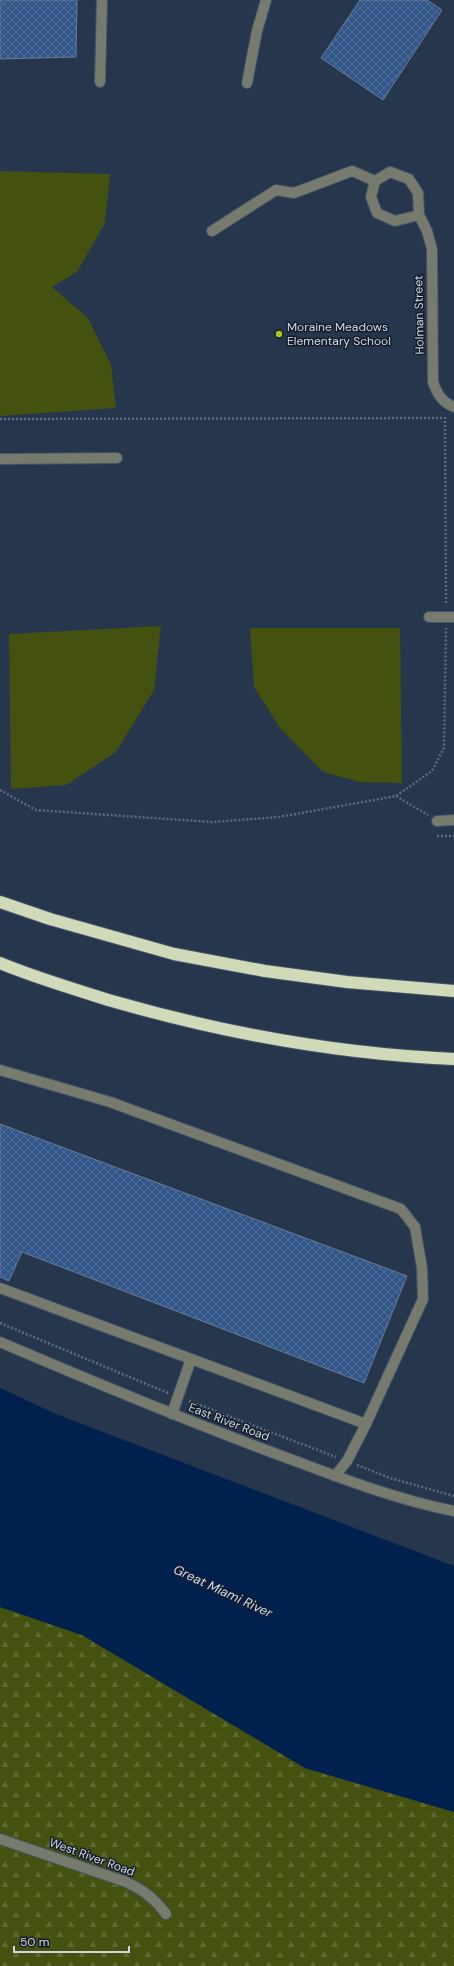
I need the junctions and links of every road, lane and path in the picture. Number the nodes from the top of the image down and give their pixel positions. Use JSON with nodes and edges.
{"nodes":[{"id":1,"x":102,"y":0,"type":"edge"},
{"id":2,"x":266,"y":0,"type":"edge"},
{"id":3,"x":100,"y":82,"type":"dead end"},
{"id":4,"x":247,"y":83,"type":"dead end"},
{"id":5,"x":375,"y":181,"type":"junction"},
{"id":6,"x":419,"y":215,"type":"junction"},
{"id":7,"x":212,"y":231,"type":"dead end"},
{"id":8,"x":453,"y":406,"type":"edge"},
{"id":9,"x":444,"y":418,"type":"junction"},
{"id":10,"x":0,"y":419,"type":"edge"},
{"id":11,"x":117,"y":458,"type":"dead end"},
{"id":12,"x":0,"y":459,"type":"edge"},
{"id":13,"x":429,"y":616,"type":"dead end"},
{"id":14,"x":450,"y":617,"type":"edge"},
{"id":15,"x":0,"y":790,"type":"edge"},
{"id":16,"x":396,"y":796,"type":"junction"},
{"id":17,"x":454,"y":820,"type":"edge"},
{"id":18,"x":437,"y":821,"type":"joint"},
{"id":19,"x":437,"y":836,"type":"dead end"},
{"id":20,"x":454,"y":836,"type":"edge"},
{"id":21,"x":0,"y":902,"type":"edge"},
{"id":22,"x":0,"y":963,"type":"edge"},
{"id":23,"x":454,"y":991,"type":"edge"},
{"id":24,"x":454,"y":1059,"type":"edge"},
{"id":25,"x":0,"y":1070,"type":"edge"},
{"id":26,"x":0,"y":1288,"type":"edge"},
{"id":27,"x":0,"y":1323,"type":"edge"},
{"id":28,"x":0,"y":1342,"type":"edge"},
{"id":29,"x":191,"y":1359,"type":"junction"},
{"id":30,"x":177,"y":1397,"type":"junction"},
{"id":31,"x":172,"y":1414,"type":"junction"},
{"id":32,"x":366,"y":1424,"type":"junction"},
{"id":33,"x":347,"y":1461,"type":"junction"},
{"id":34,"x":335,"y":1476,"type":"junction"},
{"id":35,"x":454,"y":1496,"type":"edge"},
{"id":36,"x":454,"y":1511,"type":"edge"},
{"id":37,"x":0,"y":1839,"type":"edge"},
{"id":38,"x":166,"y":1914,"type":"dead end"}],
"edges":[{"from":1,"to":3,"type":"street"},
{"from":2,"to":4,"type":"street"},
{"from":5,"to":6,"type":"street","name":"Holman Street"},
{"from":5,"to":6,"type":"street"},
{"from":5,"to":7,"type":"street"},
{"from":6,"to":8,"type":"street","name":"Holman Street"},
{"from":8,"to":9,"type":"path"},
{"from":9,"to":10,"type":"path"},
{"from":9,"to":14,"type":"path"},
{"from":11,"to":12,"type":"street"},
{"from":13,"to":14,"type":"street"},
{"from":14,"to":16,"type":"path"},
{"from":15,"to":16,"type":"path"},
{"from":16,"to":18,"type":"path"},
{"from":17,"to":18,"type":"street"},
{"from":19,"to":20,"type":"path"},
{"from":21,"to":23,"type":"highway"},
{"from":22,"to":24,"type":"highway"},
{"from":25,"to":32,"type":"street"},
{"from":26,"to":29,"type":"street"},
{"from":27,"to":30,"type":"path"},
{"from":28,"to":31,"type":"street","name":"East River Road"},
{"from":29,"to":30,"type":"street"},
{"from":29,"to":32,"type":"street"},
{"from":30,"to":31,"type":"street"},
{"from":30,"to":33,"type":"path"},
{"from":31,"to":34,"type":"street","name":"East River Road"},
{"from":32,"to":33,"type":"street"},
{"from":33,"to":34,"type":"street"},
{"from":33,"to":35,"type":"path"},
{"from":34,"to":36,"type":"street","name":"East River Road"},
{"from":37,"to":38,"type":"street","name":"West River Road"}]}
